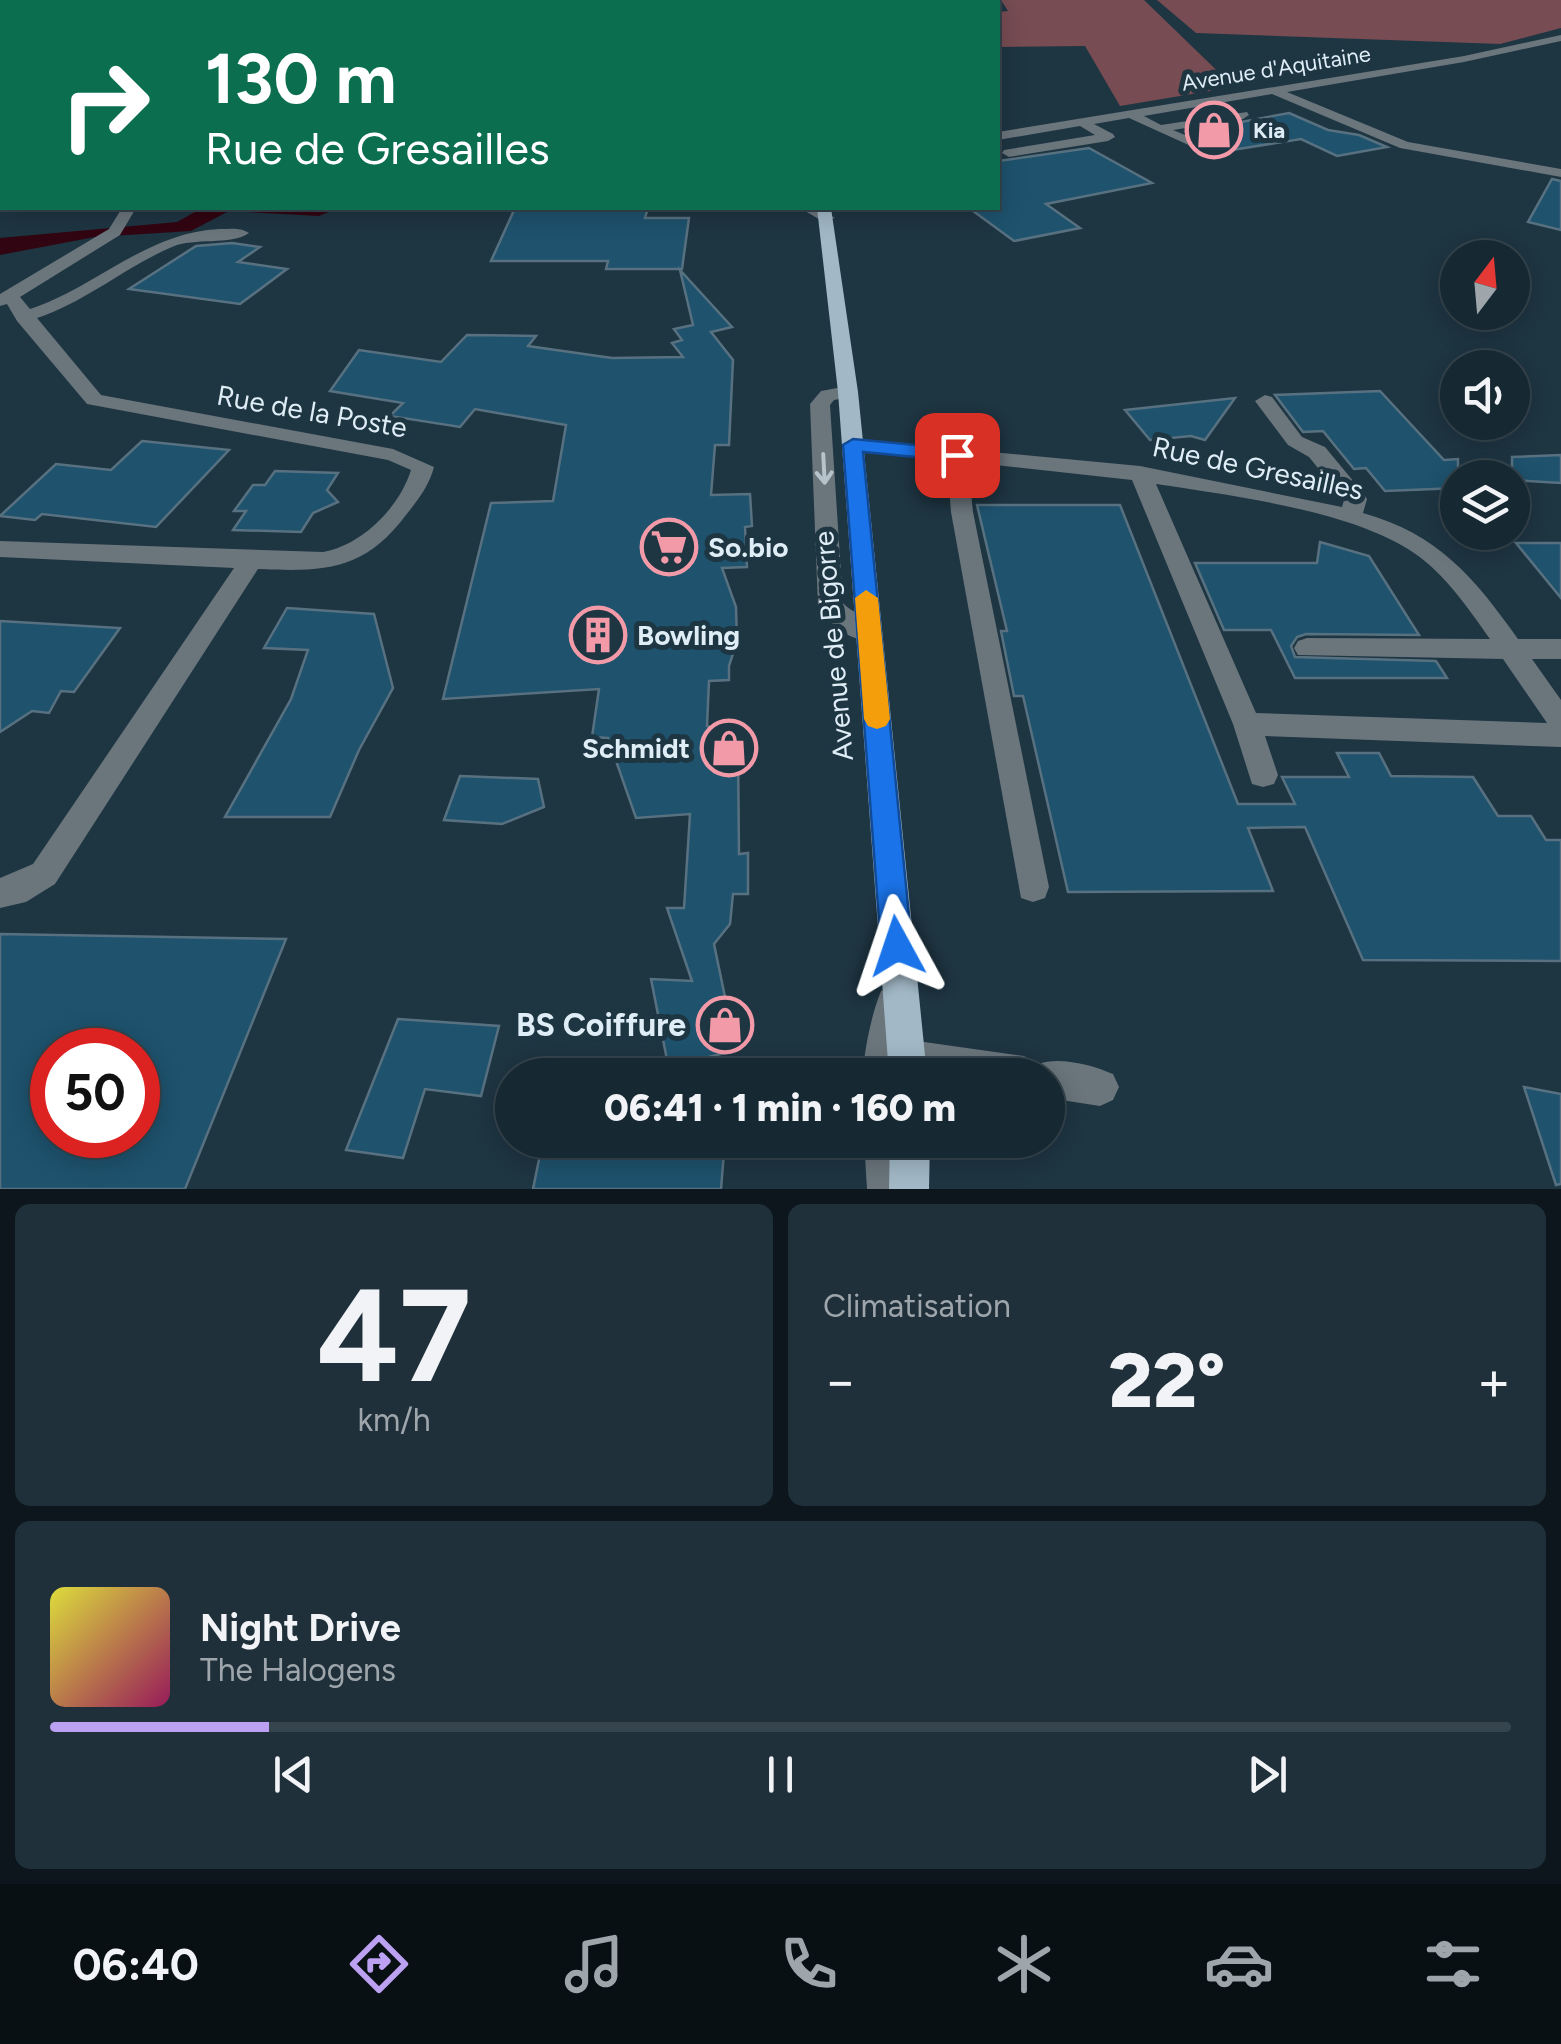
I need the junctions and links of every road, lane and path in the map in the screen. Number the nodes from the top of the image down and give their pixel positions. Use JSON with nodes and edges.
{"nodes":[{"id":1,"x":1561,"y":38,"type":"edge"},
{"id":2,"x":1274,"y":91,"type":"junction"},
{"id":3,"x":1131,"y":114,"type":"junction"},
{"id":4,"x":1243,"y":115,"type":"dead end"},
{"id":5,"x":1082,"y":122,"type":"junction"},
{"id":6,"x":1159,"y":129,"type":"junction"},
{"id":7,"x":1000,"y":136,"type":"edge"},
{"id":8,"x":1204,"y":148,"type":"dead end"},
{"id":9,"x":1009,"y":152,"type":"dead end"},
{"id":10,"x":1556,"y":172,"type":"edge"},
{"id":11,"x":1560,"y":188,"type":"edge"},
{"id":12,"x":822,"y":210,"type":"edge"},
{"id":13,"x":125,"y":215,"type":"edge"},
{"id":14,"x":241,"y":233,"type":"dead end"},
{"id":15,"x":5,"y":298,"type":"edge"},
{"id":16,"x":23,"y":317,"type":"junction"},
{"id":17,"x":848,"y":392,"type":"junction"},
{"id":18,"x":1265,"y":401,"type":"dead end"},
{"id":19,"x":853,"y":445,"type":"junction"},
{"id":20,"x":957,"y":455,"type":"junction"},
{"id":21,"x":1140,"y":473,"type":"junction"},
{"id":22,"x":1350,"y":516,"type":"junction"},
{"id":23,"x":0,"y":549,"type":"edge"},
{"id":24,"x":251,"y":561,"type":"junction"},
{"id":25,"x":869,"y":632,"type":"junction"},
{"id":26,"x":1307,"y":648,"type":"dead end"},
{"id":27,"x":1507,"y":649,"type":"junction"},
{"id":28,"x":1561,"y":649,"type":"edge"},
{"id":29,"x":1561,"y":722,"type":"edge"},
{"id":30,"x":1247,"y":724,"type":"junction"},
{"id":31,"x":1561,"y":735,"type":"edge"},
{"id":32,"x":1264,"y":775,"type":"dead end"},
{"id":33,"x":1033,"y":887,"type":"dead end"},
{"id":34,"x":0,"y":893,"type":"edge"},
{"id":35,"x":900,"y":984,"type":"joint"},
{"id":36,"x":895,"y":1058,"type":"edge"},
{"id":37,"x":1065,"y":1082,"type":"edge"},
{"id":38,"x":1100,"y":1088,"type":"dead end"},
{"id":39,"x":897,"y":1158,"type":"edge"},
{"id":40,"x":905,"y":1158,"type":"edge"},
{"id":41,"x":908,"y":1158,"type":"edge"},
{"id":42,"x":887,"y":1189,"type":"edge"},
{"id":43,"x":910,"y":1189,"type":"edge"},
{"id":44,"x":920,"y":1189,"type":"edge"}],
"edges":[{"from":1,"to":2,"type":"street","name":"Avenue d'Aquitaine"},
{"from":2,"to":3,"type":"street","name":"Avenue d'Aquitaine"},
{"from":2,"to":10,"type":"street"},
{"from":3,"to":5,"type":"street","name":"Avenue d'Aquitaine"},
{"from":3,"to":6,"type":"street"},
{"from":4,"to":6,"type":"street"},
{"from":5,"to":7,"type":"street","name":"Avenue d'Aquitaine"},
{"from":5,"to":9,"type":"street"},
{"from":6,"to":8,"type":"street"},
{"from":10,"to":11,"type":"street"},
{"from":12,"to":17,"type":"main road","name":"Avenue de Bigorre"},
{"from":13,"to":15,"type":"street"},
{"from":14,"to":16,"type":"street"},
{"from":15,"to":16,"type":"street","name":"Rue de la Poste"},
{"from":16,"to":24,"type":"street","name":"Rue de la Poste"},
{"from":17,"to":19,"type":"main road","name":"Avenue de Bigorre"},
{"from":17,"to":25,"type":"street","one_way":true},
{"from":18,"to":22,"type":"street"},
{"from":19,"to":20,"type":"street","name":"Rue de Gresailles"},
{"from":19,"to":25,"type":"main road","name":"Avenue de Bigorre"},
{"from":20,"to":21,"type":"street","name":"Rue de Gresailles"},
{"from":20,"to":33,"type":"street"},
{"from":21,"to":22,"type":"street","name":"Rue de Gresailles"},
{"from":21,"to":30,"type":"street"},
{"from":22,"to":27,"type":"street","name":"Rue de Gresailles"},
{"from":23,"to":24,"type":"street","name":"Rue de la Poste"},
{"from":24,"to":34,"type":"street"},
{"from":25,"to":35,"type":"main road","name":"Avenue de Bigorre"},
{"from":26,"to":27,"type":"street"},
{"from":27,"to":28,"type":"street"},
{"from":27,"to":29,"type":"street","name":"Rue de Gresailles"},
{"from":30,"to":31,"type":"street"},
{"from":30,"to":32,"type":"street"},
{"from":35,"to":36,"type":"street"},
{"from":37,"to":38,"type":"street"},
{"from":39,"to":42,"type":"street"},
{"from":40,"to":43,"type":"main road"},
{"from":41,"to":44,"type":"main road"}]}
